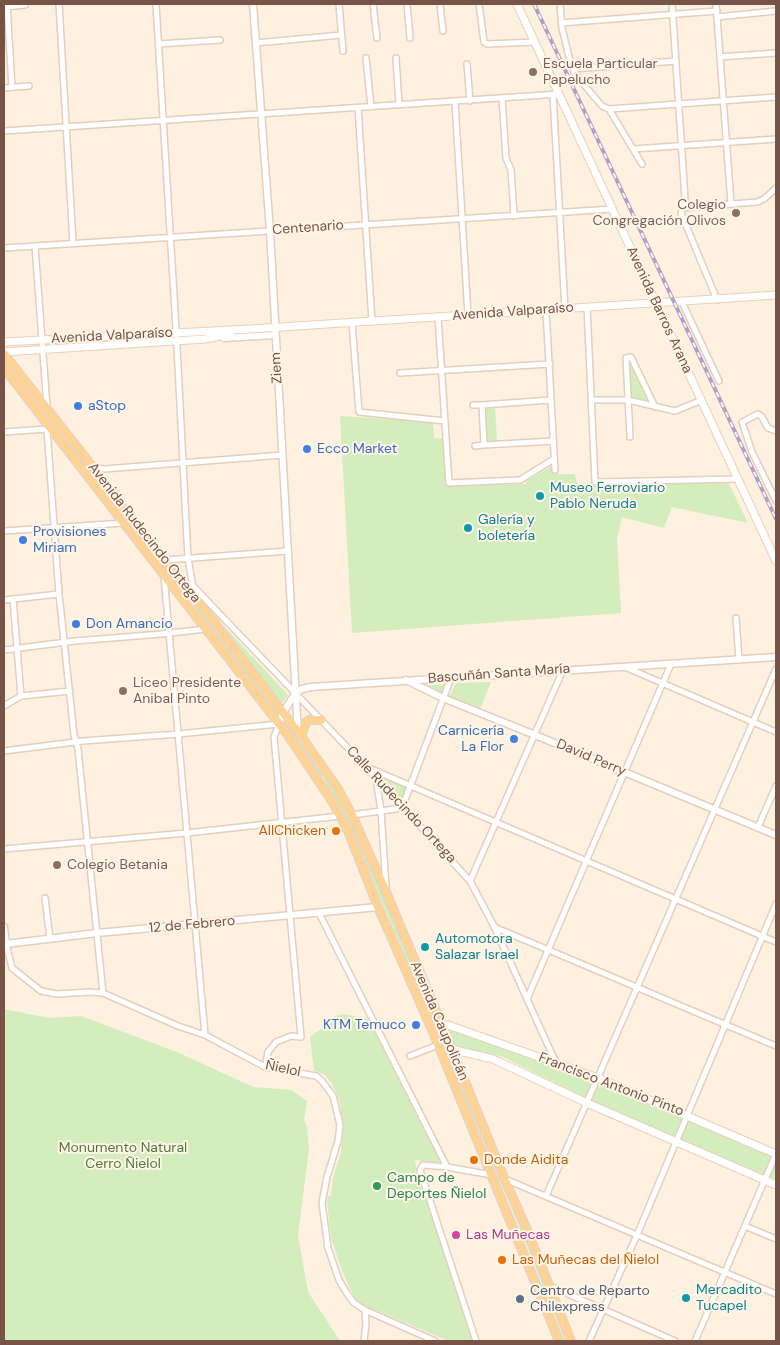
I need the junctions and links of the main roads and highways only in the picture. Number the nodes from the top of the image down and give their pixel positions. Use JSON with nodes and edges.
{"nodes":[{"id":1,"x":517,"y":4,"type":"edge"},
{"id":2,"x":776,"y":296,"type":"edge"},
{"id":3,"x":656,"y":303,"type":"junction"},
{"id":4,"x":250,"y":329,"type":"junction"},
{"id":5,"x":177,"y":337,"type":"junction"},
{"id":6,"x":4,"y":342,"type":"edge"},
{"id":7,"x":4,"y":353,"type":"edge"},
{"id":8,"x":4,"y":368,"type":"edge"},
{"id":9,"x":776,"y":561,"type":"edge"},
{"id":10,"x":283,"y":713,"type":"joint"},
{"id":11,"x":321,"y":720,"type":"road end"},
{"id":12,"x":279,"y":724,"type":"joint"},
{"id":13,"x":299,"y":734,"type":"junction"},
{"id":14,"x":332,"y":801,"type":"junction"},
{"id":15,"x":352,"y":815,"type":"junction"},
{"id":16,"x":378,"y":908,"type":"junction"},
{"id":17,"x":399,"y":924,"type":"junction"},
{"id":18,"x":410,"y":950,"type":"junction"},
{"id":19,"x":399,"y":954,"type":"junction"},
{"id":20,"x":442,"y":1025,"type":"junction"},
{"id":21,"x":437,"y":1042,"type":"junction"},
{"id":22,"x":452,"y":1049,"type":"junction"},
{"id":23,"x":776,"y":1154,"type":"edge"},
{"id":24,"x":492,"y":1175,"type":"junction"},
{"id":25,"x":776,"y":1185,"type":"edge"},
{"id":26,"x":507,"y":1186,"type":"junction"},
{"id":27,"x":532,"y":1274,"type":"junction"},
{"id":28,"x":550,"y":1286,"type":"junction"},
{"id":29,"x":559,"y":1341,"type":"edge"},
{"id":30,"x":571,"y":1341,"type":"edge"}],
"edges":[{"from":1,"to":3,"type":"main road","name":"Avenida Barros Arana"},
{"from":2,"to":3,"type":"main road","name":"Avenida Valparaíso"},
{"from":3,"to":4,"type":"main road","name":"Avenida Valparaíso"},
{"from":3,"to":9,"type":"main road","name":"Avenida Barros Arana"},
{"from":4,"to":5,"type":"main road","name":"Avenida Valparaíso"},
{"from":4,"to":5,"type":"main road","name":"Avenida Valparaíso"},
{"from":5,"to":6,"type":"main road","name":"Avenida Valparaíso"},
{"from":5,"to":7,"type":"main road","name":"Avenida Valparaíso"},
{"from":7,"to":10,"type":"main road","name":"Avenida Rudecindo Ortega"},
{"from":8,"to":12,"type":"main road","name":"Avenida Rudecindo Ortega"},
{"from":10,"to":13,"type":"main road","name":"Avenida Caupolicán"},
{"from":11,"to":13,"type":"main road"},
{"from":12,"to":14,"type":"main road","name":"Avenida Caupolicán"},
{"from":13,"to":15,"type":"main road","name":"Avenida Caupolicán"},
{"from":14,"to":15,"type":"main road"},
{"from":14,"to":16,"type":"main road","name":"Avenida Caupolicán"},
{"from":15,"to":17,"type":"main road","name":"Avenida Caupolicán"},
{"from":16,"to":17,"type":"main road"},
{"from":16,"to":19,"type":"main road","name":"Avenida Caupolicán"},
{"from":17,"to":18,"type":"main road","name":"Avenida Caupolicán"},
{"from":18,"to":19,"type":"main road"},
{"from":18,"to":20,"type":"main road","name":"Avenida Caupolicán"},
{"from":19,"to":21,"type":"main road","name":"Avenida Caupolicán"},
{"from":20,"to":22,"type":"main road","name":"Avenida Caupolicán"},
{"from":20,"to":23,"type":"main road","name":"Francisco Antonio Pinto"},
{"from":21,"to":22,"type":"main road"},
{"from":21,"to":24,"type":"main road","name":"Avenida Caupolicán"},
{"from":22,"to":25,"type":"main road","name":"Francisco Antonio Pinto"},
{"from":22,"to":26,"type":"main road","name":"Avenida Caupolicán"},
{"from":24,"to":26,"type":"main road"},
{"from":24,"to":27,"type":"main road","name":"Avenida Caupolicán"},
{"from":26,"to":28,"type":"main road","name":"Avenida Caupolicán"},
{"from":27,"to":28,"type":"main road"},
{"from":27,"to":29,"type":"main road","name":"Avenida Caupolicán"},
{"from":28,"to":30,"type":"main road","name":"Avenida Caupolicán"}]}
